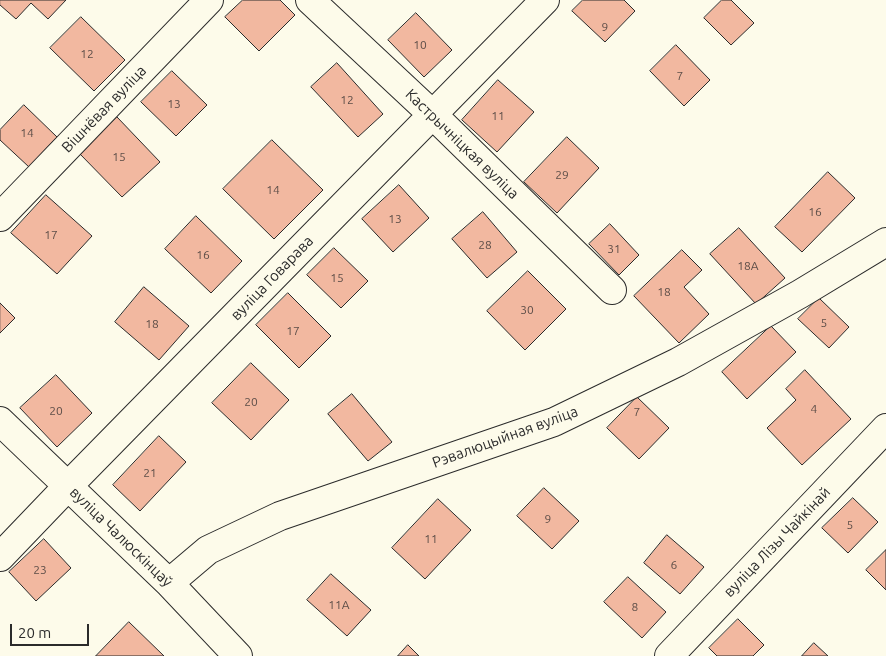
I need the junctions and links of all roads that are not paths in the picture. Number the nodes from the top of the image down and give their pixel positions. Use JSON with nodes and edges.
{"nodes":[{"id":1,"x":209,"y":0,"type":"edge"},
{"id":2,"x":310,"y":0,"type":"edge"},
{"id":3,"x":545,"y":0,"type":"edge"},
{"id":4,"x":433,"y":114,"type":"junction"},
{"id":5,"x":0,"y":217,"type":"edge"},
{"id":6,"x":886,"y":242,"type":"edge"},
{"id":7,"x":612,"y":290,"type":"dead end"},
{"id":8,"x":0,"y":421,"type":"edge"},
{"id":9,"x":886,"y":428,"type":"edge"},
{"id":10,"x":68,"y":486,"type":"junction"},
{"id":11,"x":0,"y":558,"type":"edge"},
{"id":12,"x":169,"y":583,"type":"junction"},
{"id":13,"x":238,"y":656,"type":"edge"},
{"id":14,"x":669,"y":656,"type":"edge"}],
"edges":[{"from":1,"to":5,"type":"street","name":"Вішнёвая вуліца"},
{"from":2,"to":4,"type":"street","name":"Кастрычніцкая вуліца"},
{"from":3,"to":4,"type":"street","name":"вуліца Говарава"},
{"from":4,"to":7,"type":"street","name":"Кастрычніцкая вуліца"},
{"from":4,"to":10,"type":"street","name":"вуліца Говарава"},
{"from":6,"to":12,"type":"street","name":"Рэвалюцыйная вуліца"},
{"from":8,"to":10,"type":"street","name":"вуліца Чалюскінцаў"},
{"from":9,"to":14,"type":"street","name":"вуліца Лізы Чайкінай"},
{"from":10,"to":11,"type":"street","name":"вуліца Говарава"},
{"from":10,"to":12,"type":"street","name":"вуліца Чалюскінцаў"},
{"from":12,"to":13,"type":"street","name":"вуліца Чалюскінцаў"}]}
